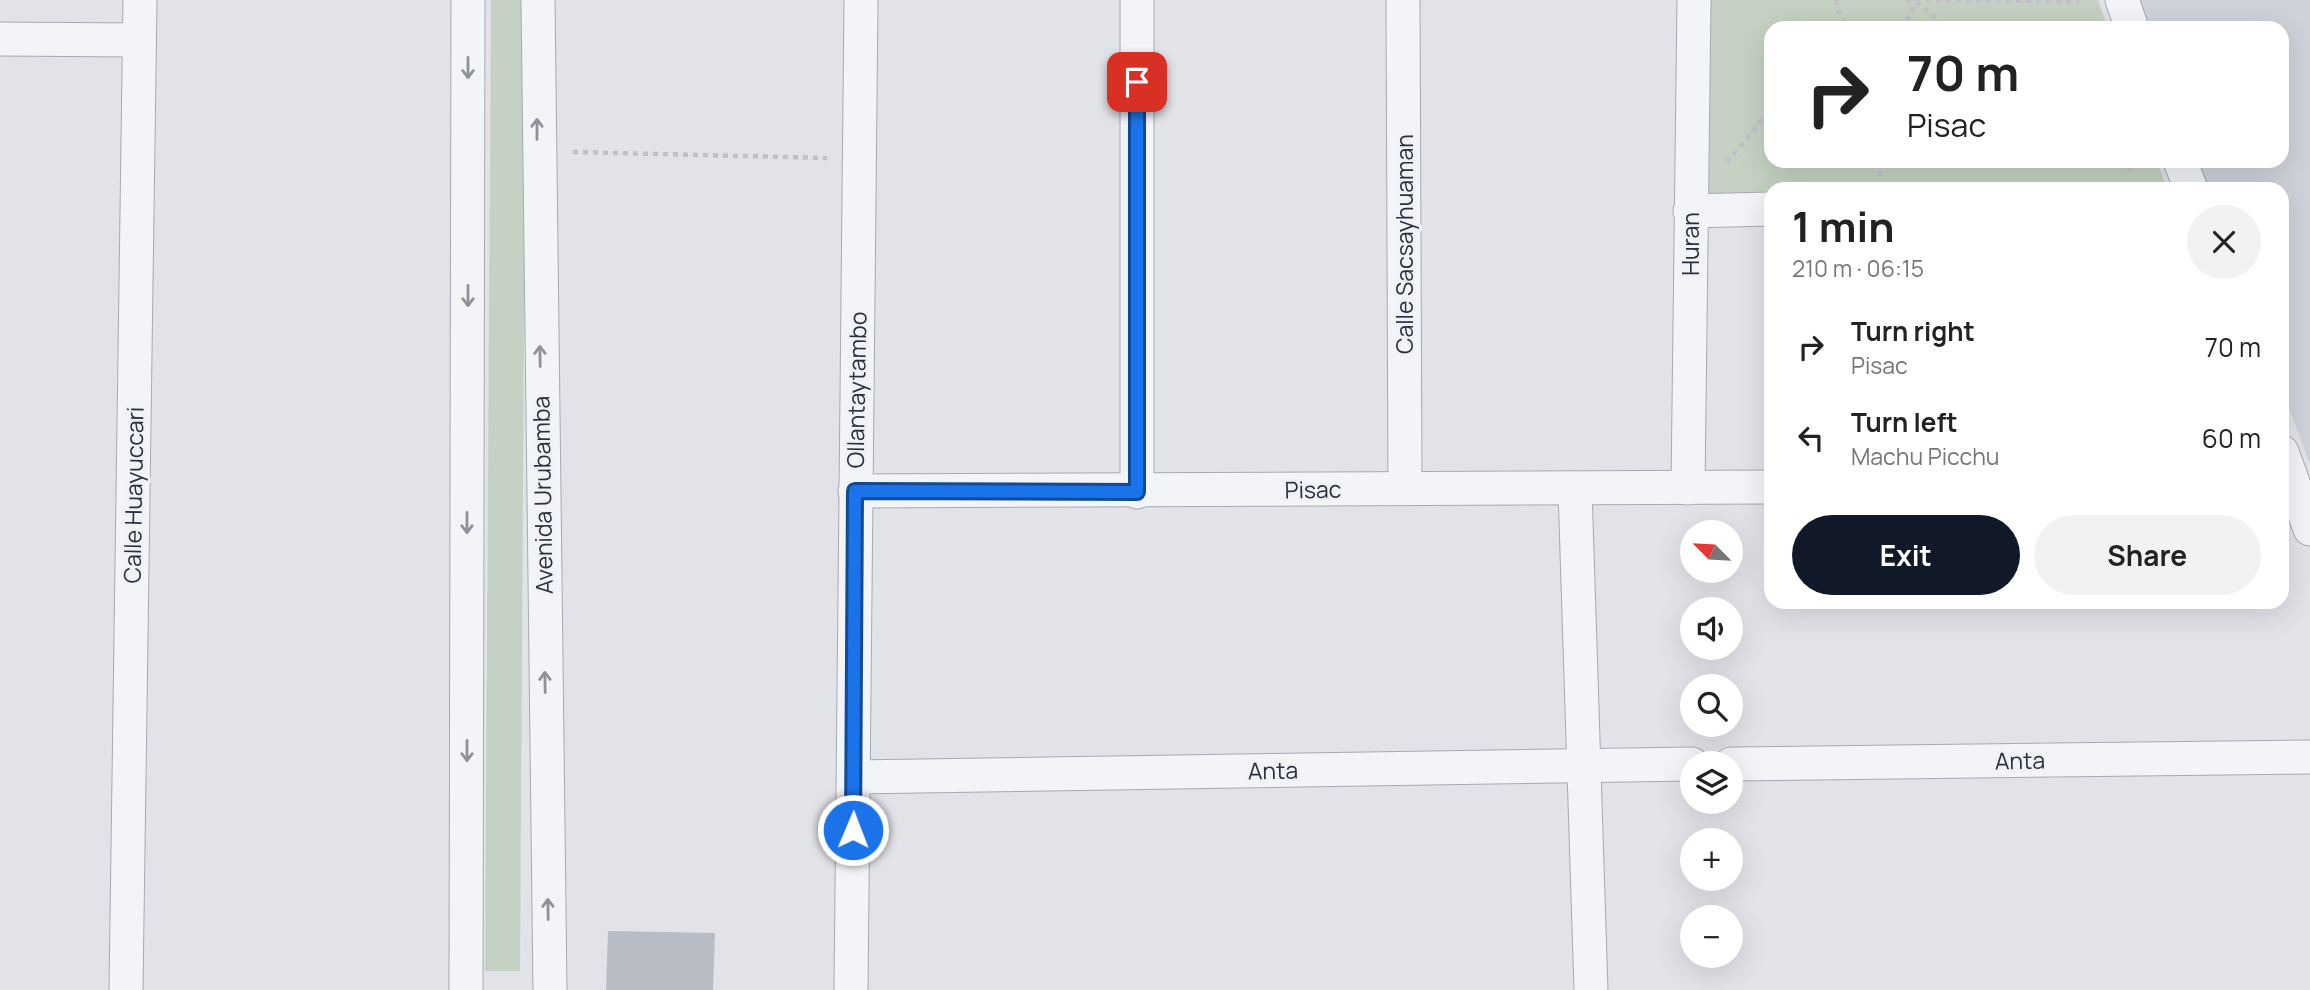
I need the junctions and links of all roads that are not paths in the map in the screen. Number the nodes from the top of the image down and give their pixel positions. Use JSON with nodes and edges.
{"nodes":[{"id":1,"x":140,"y":0,"type":"edge"},
{"id":2,"x":468,"y":0,"type":"edge"},
{"id":3,"x":538,"y":0,"type":"edge"},
{"id":4,"x":861,"y":0,"type":"edge"},
{"id":5,"x":1137,"y":0,"type":"edge"},
{"id":6,"x":1403,"y":0,"type":"edge"},
{"id":7,"x":1694,"y":0,"type":"edge"},
{"id":8,"x":2122,"y":0,"type":"edge"},
{"id":9,"x":2130,"y":21,"type":"edge"},
{"id":10,"x":0,"y":39,"type":"edge"},
{"id":11,"x":139,"y":40,"type":"junction"},
{"id":12,"x":1764,"y":209,"type":"edge"},
{"id":13,"x":1690,"y":211,"type":"junction"},
{"id":14,"x":2289,"y":480,"type":"edge"},
{"id":15,"x":1405,"y":487,"type":"junction"},
{"id":16,"x":1764,"y":487,"type":"edge"},
{"id":17,"x":1688,"y":488,"type":"junction"},
{"id":18,"x":1574,"y":489,"type":"junction"},
{"id":19,"x":855,"y":491,"type":"junction"},
{"id":20,"x":1137,"y":492,"type":"junction"},
{"id":21,"x":2310,"y":529,"type":"edge"},
{"id":22,"x":2310,"y":757,"type":"edge"},
{"id":23,"x":1680,"y":764,"type":"edge"},
{"id":24,"x":1743,"y":764,"type":"edge"},
{"id":25,"x":1583,"y":765,"type":"junction"},
{"id":26,"x":854,"y":776,"type":"junction"},
{"id":27,"x":126,"y":990,"type":"edge"},
{"id":28,"x":466,"y":990,"type":"edge"},
{"id":29,"x":550,"y":990,"type":"edge"},
{"id":30,"x":851,"y":990,"type":"edge"},
{"id":31,"x":1591,"y":990,"type":"edge"}],
"edges":[{"from":1,"to":11,"type":"street","name":"Calle Huayuccari"},
{"from":2,"to":28,"type":"street","one_way":true},
{"from":29,"to":3,"type":"street","name":"Avenida Urubamba","one_way":true},
{"from":4,"to":19,"type":"street","name":"Ollantaytambo"},
{"from":5,"to":20,"type":"street"},
{"from":6,"to":15,"type":"street","name":"Calle Sacsayhuaman"},
{"from":7,"to":13,"type":"street","name":"Huran"},
{"from":8,"to":9,"type":"street"},
{"from":10,"to":11,"type":"street"},
{"from":11,"to":27,"type":"street","name":"Calle Huayuccari"},
{"from":12,"to":13,"type":"street"},
{"from":13,"to":17,"type":"street","name":"Huran"},
{"from":14,"to":21,"type":"street"},
{"from":15,"to":18,"type":"street","name":"Pisac"},
{"from":15,"to":20,"type":"street","name":"Pisac"},
{"from":16,"to":17,"type":"street","name":"Pisac"},
{"from":17,"to":18,"type":"street","name":"Pisac"},
{"from":18,"to":25,"type":"street"},
{"from":19,"to":20,"type":"street","name":"Pisac"},
{"from":19,"to":26,"type":"street","name":"Ollantaytambo"},
{"from":22,"to":24,"type":"street","name":"Anta"},
{"from":23,"to":25,"type":"street","name":"Anta"},
{"from":25,"to":26,"type":"street","name":"Anta"},
{"from":25,"to":31,"type":"street"},
{"from":26,"to":30,"type":"street","name":"Ollantaytambo"}]}
